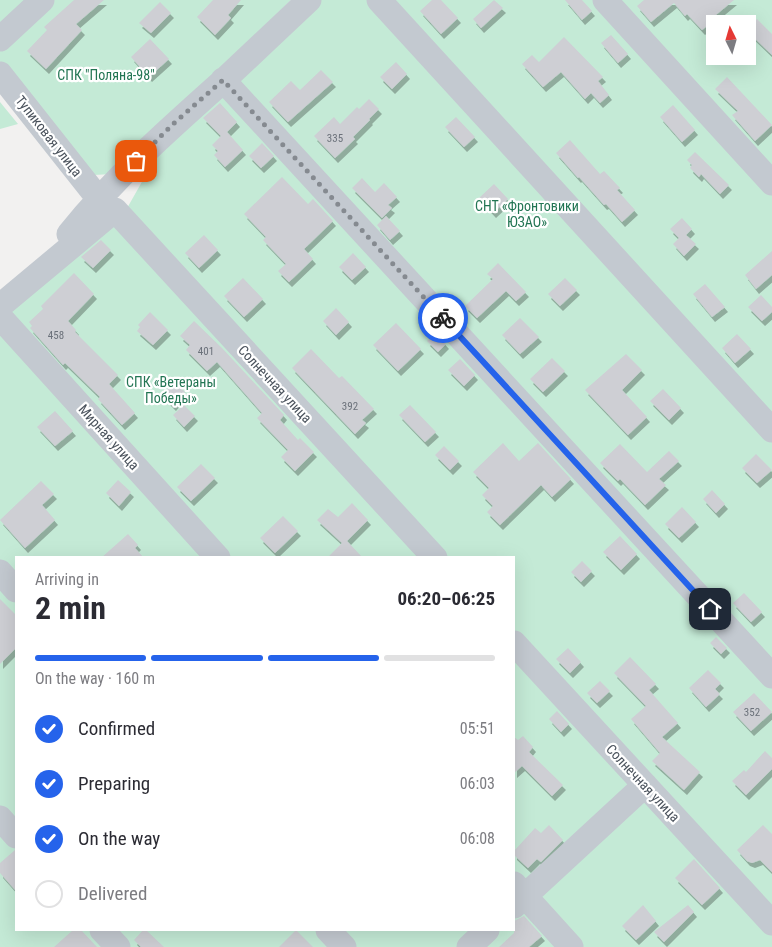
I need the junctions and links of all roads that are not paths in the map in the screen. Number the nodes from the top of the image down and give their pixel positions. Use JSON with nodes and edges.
{"nodes":[{"id":1,"x":42,"y":0,"type":"edge"},
{"id":2,"x":309,"y":0,"type":"edge"},
{"id":3,"x":379,"y":0,"type":"edge"},
{"id":4,"x":605,"y":0,"type":"edge"},
{"id":5,"x":0,"y":39,"type":"edge"},
{"id":6,"x":0,"y":74,"type":"edge"},
{"id":7,"x":223,"y":80,"type":"junction"},
{"id":8,"x":772,"y":183,"type":"edge"},
{"id":9,"x":107,"y":204,"type":"junction"},
{"id":10,"x":0,"y":292,"type":"edge"},
{"id":11,"x":0,"y":306,"type":"edge"},
{"id":12,"x":0,"y":317,"type":"edge"},
{"id":13,"x":772,"y":430,"type":"edge"},
{"id":14,"x":216,"y":556,"type":"edge"},
{"id":15,"x":433,"y":556,"type":"edge"},
{"id":16,"x":0,"y":572,"type":"edge"},
{"id":17,"x":15,"y":589,"type":"edge"},
{"id":18,"x":515,"y":644,"type":"edge"},
{"id":19,"x":769,"y":668,"type":"edge"},
{"id":20,"x":645,"y":785,"type":"junction"},
{"id":21,"x":0,"y":818,"type":"edge"},
{"id":22,"x":15,"y":835,"type":"edge"},
{"id":23,"x":517,"y":895,"type":"edge"},
{"id":24,"x":772,"y":923,"type":"edge"},
{"id":25,"x":103,"y":931,"type":"edge"},
{"id":26,"x":329,"y":931,"type":"edge"},
{"id":27,"x":486,"y":931,"type":"edge"},
{"id":28,"x":118,"y":947,"type":"edge"},
{"id":29,"x":344,"y":947,"type":"edge"},
{"id":30,"x":469,"y":947,"type":"edge"},
{"id":31,"x":571,"y":947,"type":"edge"}],
"edges":[{"from":1,"to":5,"type":"street"},
{"from":2,"to":7,"type":"street"},
{"from":3,"to":13,"type":"street"},
{"from":4,"to":8,"type":"street"},
{"from":6,"to":9,"type":"street","name":"Тупиковая улица"},
{"from":7,"to":9,"type":"street"},
{"from":7,"to":19,"type":"street"},
{"from":9,"to":10,"type":"street"},
{"from":9,"to":11,"type":"street"},
{"from":9,"to":15,"type":"street","name":"Солнечная улица"},
{"from":12,"to":14,"type":"street","name":"Мирная улица"},
{"from":16,"to":17,"type":"street"},
{"from":18,"to":20,"type":"street","name":"Солнечная улица"},
{"from":20,"to":23,"type":"street"},
{"from":20,"to":24,"type":"street","name":"Солнечная улица"},
{"from":21,"to":22,"type":"street"},
{"from":23,"to":31,"type":"street"},
{"from":25,"to":28,"type":"street"},
{"from":26,"to":29,"type":"street"},
{"from":27,"to":30,"type":"street"}]}
